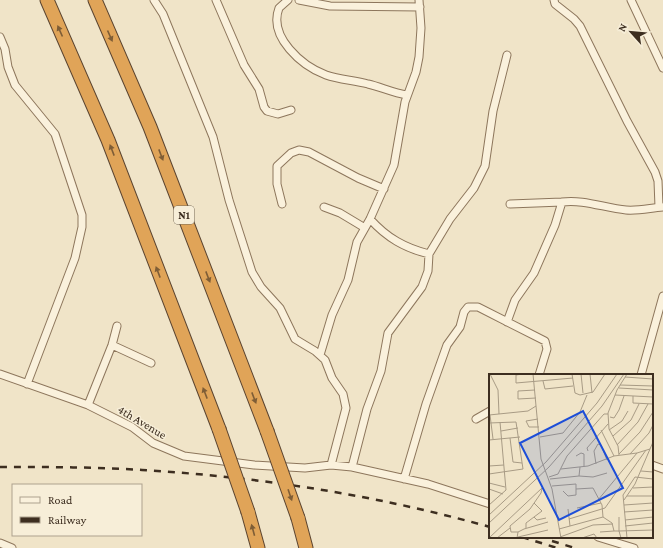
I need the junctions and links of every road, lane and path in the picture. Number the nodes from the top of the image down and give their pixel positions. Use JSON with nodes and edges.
{"nodes":[{"id":1,"x":47,"y":0,"type":"edge"},
{"id":2,"x":95,"y":0,"type":"edge"},
{"id":3,"x":154,"y":0,"type":"edge"},
{"id":4,"x":216,"y":0,"type":"edge"},
{"id":5,"x":288,"y":0,"type":"edge"},
{"id":6,"x":299,"y":0,"type":"edge"},
{"id":7,"x":554,"y":0,"type":"edge"},
{"id":8,"x":631,"y":0,"type":"edge"},
{"id":9,"x":419,"y":4,"type":"edge"},
{"id":10,"x":0,"y":37,"type":"edge"},
{"id":11,"x":507,"y":55,"type":"dead end"},
{"id":12,"x":663,"y":68,"type":"edge"},
{"id":13,"x":407,"y":95,"type":"junction"},
{"id":14,"x":291,"y":110,"type":"dead end"},
{"id":15,"x":384,"y":189,"type":"junction"},
{"id":16,"x":562,"y":202,"type":"junction"},
{"id":17,"x":282,"y":204,"type":"dead end"},
{"id":18,"x":510,"y":204,"type":"dead end"},
{"id":19,"x":324,"y":207,"type":"dead end"},
{"id":20,"x":661,"y":207,"type":"edge"},
{"id":21,"x":370,"y":219,"type":"junction"},
{"id":22,"x":365,"y":228,"type":"junction"},
{"id":23,"x":429,"y":254,"type":"junction"},
{"id":24,"x":663,"y":296,"type":"edge"},
{"id":25,"x":507,"y":322,"type":"junction"},
{"id":26,"x":117,"y":326,"type":"dead end"},
{"id":27,"x":112,"y":344,"type":"junction"},
{"id":28,"x":320,"y":355,"type":"junction"},
{"id":29,"x":151,"y":363,"type":"dead end"},
{"id":30,"x":0,"y":374,"type":"edge"},
{"id":31,"x":538,"y":374,"type":"edge"},
{"id":32,"x":641,"y":374,"type":"edge"},
{"id":33,"x":27,"y":384,"type":"junction"},
{"id":34,"x":88,"y":405,"type":"junction"},
{"id":35,"x":489,"y":412,"type":"edge"},
{"id":36,"x":476,"y":418,"type":"dead end"},
{"id":37,"x":330,"y":465,"type":"junction"},
{"id":38,"x":653,"y":465,"type":"edge"},
{"id":39,"x":352,"y":467,"type":"junction"},
{"id":40,"x":663,"y":469,"type":"edge"},
{"id":41,"x":404,"y":479,"type":"junction"},
{"id":42,"x":489,"y":504,"type":"edge"},
{"id":43,"x":601,"y":538,"type":"edge"},
{"id":44,"x":0,"y":543,"type":"edge"},
{"id":45,"x":12,"y":548,"type":"edge"},
{"id":46,"x":258,"y":548,"type":"edge"},
{"id":47,"x":306,"y":548,"type":"edge"},
{"id":48,"x":634,"y":548,"type":"edge"}],
"edges":[{"from":46,"to":1,"type":"highway","one_way":true,"bridge":true},
{"from":2,"to":47,"type":"highway","number":"N1","one_way":true,"bridge":true},
{"from":3,"to":28,"type":"street"},
{"from":4,"to":14,"type":"street"},
{"from":5,"to":13,"type":"street"},
{"from":6,"to":9,"type":"street"},
{"from":7,"to":20,"type":"street"},
{"from":8,"to":12,"type":"street"},
{"from":9,"to":13,"type":"street"},
{"from":10,"to":33,"type":"street"},
{"from":11,"to":23,"type":"street"},
{"from":13,"to":15,"type":"street"},
{"from":15,"to":17,"type":"street"},
{"from":15,"to":21,"type":"street"},
{"from":16,"to":18,"type":"street"},
{"from":16,"to":20,"type":"street"},
{"from":16,"to":25,"type":"street"},
{"from":19,"to":22,"type":"street"},
{"from":21,"to":22,"type":"street"},
{"from":21,"to":23,"type":"street"},
{"from":22,"to":28,"type":"street"},
{"from":23,"to":39,"type":"street"},
{"from":24,"to":32,"type":"street"},
{"from":25,"to":31,"type":"street"},
{"from":25,"to":41,"type":"street"},
{"from":26,"to":27,"type":"street"},
{"from":27,"to":29,"type":"street"},
{"from":27,"to":34,"type":"street"},
{"from":28,"to":37,"type":"street"},
{"from":30,"to":33,"type":"street","name":"4th Avenue"},
{"from":33,"to":34,"type":"street","name":"4th Avenue"},
{"from":34,"to":37,"type":"street","name":"4th Avenue"},
{"from":35,"to":36,"type":"street"},
{"from":37,"to":39,"type":"street","name":"4th Avenue"},
{"from":38,"to":40,"type":"street"},
{"from":39,"to":41,"type":"street","name":"4th Avenue"},
{"from":41,"to":42,"type":"street","name":"4th Avenue"},
{"from":43,"to":48,"type":"street"},
{"from":44,"to":45,"type":"street"}]}
